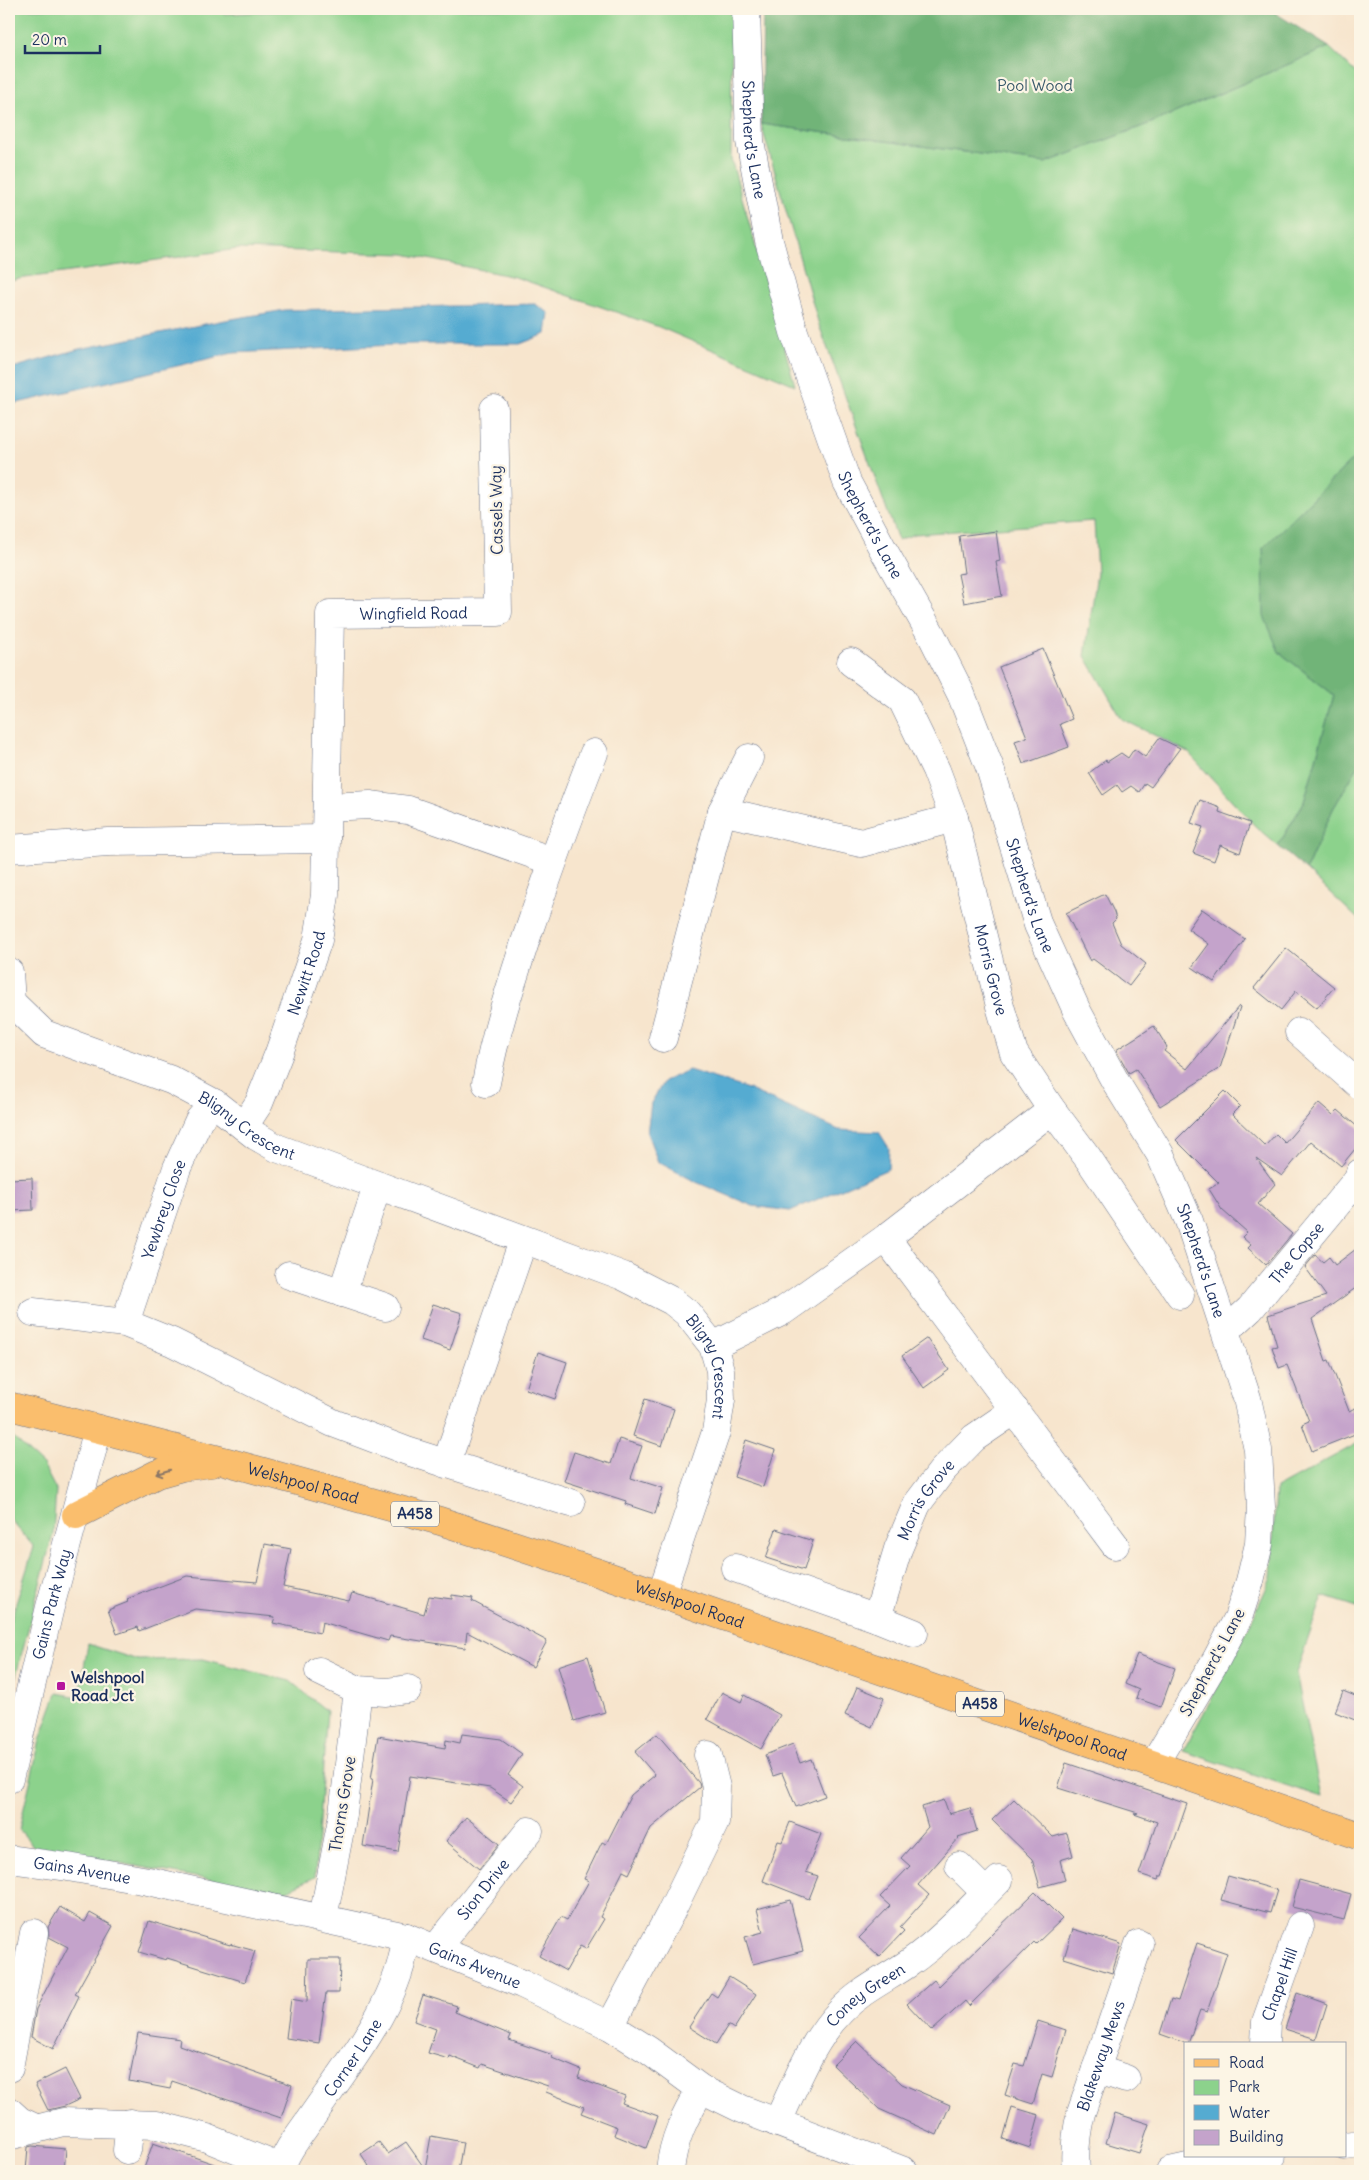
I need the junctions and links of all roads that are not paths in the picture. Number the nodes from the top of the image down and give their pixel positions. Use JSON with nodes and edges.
{"nodes":[{"id":1,"x":746,"y":9,"type":"edge"},
{"id":2,"x":494,"y":409,"type":"dead end"},
{"id":3,"x":498,"y":612,"type":"joint"},
{"id":4,"x":330,"y":614,"type":"joint"},
{"id":5,"x":851,"y":662,"type":"dead end"},
{"id":6,"x":594,"y":753,"type":"dead end"},
{"id":7,"x":749,"y":758,"type":"dead end"},
{"id":8,"x":327,"y":808,"type":"junction"},
{"id":9,"x":722,"y":811,"type":"junction"},
{"id":10,"x":954,"y":818,"type":"junction"},
{"id":11,"x":326,"y":839,"type":"junction"},
{"id":12,"x":9,"y":849,"type":"edge"},
{"id":13,"x":552,"y":861,"type":"junction"},
{"id":14,"x":9,"y":972,"type":"edge"},
{"id":15,"x":1299,"y":1032,"type":"dead end"},
{"id":16,"x":663,"y":1038,"type":"dead end"},
{"id":17,"x":486,"y":1083,"type":"dead end"},
{"id":18,"x":1360,"y":1086,"type":"edge"},
{"id":19,"x":214,"y":1103,"type":"junction"},
{"id":20,"x":1052,"y":1110,"type":"junction"},
{"id":21,"x":244,"y":1126,"type":"junction"},
{"id":22,"x":1360,"y":1173,"type":"edge"},
{"id":23,"x":377,"y":1187,"type":"junction"},
{"id":24,"x":886,"y":1238,"type":"junction"},
{"id":25,"x":524,"y":1241,"type":"junction"},
{"id":26,"x":289,"y":1275,"type":"dead end"},
{"id":27,"x":342,"y":1293,"type":"junction"},
{"id":28,"x":1180,"y":1295,"type":"dead end"},
{"id":29,"x":385,"y":1308,"type":"dead end"},
{"id":30,"x":33,"y":1312,"type":"dead end"},
{"id":31,"x":125,"y":1323,"type":"junction"},
{"id":32,"x":1224,"y":1325,"type":"junction"},
{"id":33,"x":713,"y":1346,"type":"junction"},
{"id":34,"x":9,"y":1406,"type":"edge"},
{"id":35,"x":1016,"y":1410,"type":"junction"},
{"id":36,"x":98,"y":1429,"type":"junction"},
{"id":37,"x":228,"y":1462,"type":"junction"},
{"id":38,"x":446,"y":1464,"type":"junction"},
{"id":39,"x":571,"y":1503,"type":"dead end"},
{"id":40,"x":76,"y":1515,"type":"junction"},
{"id":41,"x":1115,"y":1545,"type":"dead end"},
{"id":42,"x":735,"y":1568,"type":"dead end"},
{"id":43,"x":661,"y":1595,"type":"junction"},
{"id":44,"x":877,"y":1618,"type":"junction"},
{"id":45,"x":914,"y":1634,"type":"dead end"},
{"id":46,"x":319,"y":1671,"type":"dead end"},
{"id":47,"x":408,"y":1689,"type":"dead end"},
{"id":48,"x":358,"y":1690,"type":"junction"},
{"id":49,"x":708,"y":1755,"type":"dead end"},
{"id":50,"x":1154,"y":1764,"type":"junction"},
{"id":51,"x":9,"y":1779,"type":"edge"},
{"id":52,"x":528,"y":1831,"type":"dead end"},
{"id":53,"x":1360,"y":1836,"type":"edge"},
{"id":54,"x":9,"y":1859,"type":"edge"},
{"id":55,"x":959,"y":1866,"type":"dead end"},
{"id":56,"x":323,"y":1918,"type":"junction"},
{"id":57,"x":1300,"y":1926,"type":"dead end"},
{"id":58,"x":34,"y":1933,"type":"dead end"},
{"id":59,"x":406,"y":1936,"type":"junction"},
{"id":60,"x":1139,"y":1944,"type":"dead end"},
{"id":61,"x":437,"y":1947,"type":"junction"},
{"id":62,"x":610,"y":2026,"type":"junction"},
{"id":63,"x":1265,"y":2042,"type":"edge"},
{"id":64,"x":9,"y":2068,"type":"edge"},
{"id":65,"x":1096,"y":2069,"type":"junction"},
{"id":66,"x":1126,"y":2079,"type":"dead end"},
{"id":67,"x":701,"y":2088,"type":"junction"},
{"id":68,"x":9,"y":2111,"type":"edge"},
{"id":69,"x":130,"y":2123,"type":"junction"},
{"id":70,"x":776,"y":2124,"type":"junction"},
{"id":71,"x":35,"y":2128,"type":"junction"},
{"id":72,"x":9,"y":2136,"type":"edge"},
{"id":73,"x":1360,"y":2144,"type":"edge"},
{"id":74,"x":1346,"y":2146,"type":"edge"},
{"id":75,"x":127,"y":2150,"type":"dead end"},
{"id":76,"x":1256,"y":2158,"type":"edge"},
{"id":77,"x":280,"y":2169,"type":"edge"},
{"id":78,"x":670,"y":2171,"type":"edge"},
{"id":79,"x":904,"y":2171,"type":"edge"},
{"id":80,"x":1076,"y":2171,"type":"edge"},
{"id":81,"x":1170,"y":2171,"type":"edge"}],
"edges":[{"from":1,"to":32,"type":"street","name":"Shepherd's Lane"},
{"from":2,"to":3,"type":"street","name":"Cassels Way"},
{"from":3,"to":4,"type":"street","name":"Wingfield Road"},
{"from":4,"to":8,"type":"street","name":"Newitt Road"},
{"from":5,"to":10,"type":"street","name":"Morris Grove"},
{"from":6,"to":13,"type":"street"},
{"from":7,"to":9,"type":"street"},
{"from":8,"to":11,"type":"street","name":"Newitt Road"},
{"from":8,"to":13,"type":"street"},
{"from":9,"to":10,"type":"street"},
{"from":9,"to":16,"type":"street"},
{"from":10,"to":20,"type":"street","name":"Morris Grove"},
{"from":11,"to":12,"type":"street"},
{"from":11,"to":21,"type":"street","name":"Newitt Road"},
{"from":13,"to":17,"type":"street"},
{"from":14,"to":19,"type":"street","name":"Bligny Crescent"},
{"from":15,"to":18,"type":"street"},
{"from":19,"to":21,"type":"street","name":"Bligny Crescent"},
{"from":19,"to":31,"type":"street","name":"Yewbrey Close"},
{"from":20,"to":24,"type":"street"},
{"from":20,"to":28,"type":"street","name":"Morris Grove"},
{"from":21,"to":23,"type":"street","name":"Bligny Crescent"},
{"from":22,"to":32,"type":"street","name":"The Copse"},
{"from":23,"to":25,"type":"street","name":"Bligny Crescent"},
{"from":23,"to":27,"type":"street"},
{"from":24,"to":33,"type":"street"},
{"from":24,"to":35,"type":"street"},
{"from":25,"to":33,"type":"street","name":"Bligny Crescent"},
{"from":25,"to":38,"type":"street"},
{"from":26,"to":27,"type":"street"},
{"from":27,"to":29,"type":"street"},
{"from":30,"to":31,"type":"street"},
{"from":31,"to":38,"type":"street"},
{"from":32,"to":50,"type":"street","name":"Shepherd's Lane"},
{"from":33,"to":43,"type":"street","name":"Bligny Crescent"},
{"from":34,"to":36,"type":"main road","name":"Welshpool Road","number":"A458"},
{"from":35,"to":41,"type":"street"},
{"from":35,"to":44,"type":"street","name":"Morris Grove"},
{"from":36,"to":37,"type":"main road","name":"Welshpool Road","number":"A458"},
{"from":36,"to":40,"type":"street","name":"Gains Park Way"},
{"from":37,"to":40,"type":"main road","one_way":true},
{"from":37,"to":43,"type":"main road","name":"Welshpool Road","number":"A458"},
{"from":38,"to":39,"type":"street"},
{"from":40,"to":51,"type":"street","name":"Gains Park Way"},
{"from":42,"to":44,"type":"street"},
{"from":43,"to":50,"type":"main road","name":"Welshpool Road","number":"A458"},
{"from":44,"to":45,"type":"street"},
{"from":46,"to":48,"type":"street"},
{"from":47,"to":48,"type":"street"},
{"from":48,"to":56,"type":"street","name":"Thorns Grove"},
{"from":49,"to":62,"type":"street"},
{"from":50,"to":53,"type":"main road","name":"Welshpool Road","number":"A458"},
{"from":52,"to":61,"type":"street","name":"Sion Drive"},
{"from":54,"to":56,"type":"street","name":"Gains Avenue"},
{"from":55,"to":70,"type":"street","name":"Coney Green"},
{"from":56,"to":59,"type":"street","name":"Gains Avenue"},
{"from":57,"to":63,"type":"street","name":"Chapel Hill"},
{"from":58,"to":64,"type":"street"},
{"from":59,"to":61,"type":"street","name":"Gains Avenue"},
{"from":59,"to":77,"type":"street","name":"Corner Lane"},
{"from":60,"to":65,"type":"street","name":"Blakeway Mews"},
{"from":61,"to":62,"type":"street","name":"Gains Avenue"},
{"from":62,"to":67,"type":"street","name":"Gains Avenue"},
{"from":65,"to":66,"type":"street"},
{"from":65,"to":80,"type":"street","name":"Blakeway Mews"},
{"from":67,"to":70,"type":"street","name":"Gains Avenue"},
{"from":67,"to":78,"type":"street"},
{"from":68,"to":71,"type":"street"},
{"from":69,"to":71,"type":"street"},
{"from":69,"to":75,"type":"street"},
{"from":69,"to":77,"type":"street"},
{"from":70,"to":79,"type":"street","name":"Gains Avenue"},
{"from":71,"to":72,"type":"street"},
{"from":73,"to":74,"type":"street"},
{"from":76,"to":81,"type":"street"}]}
